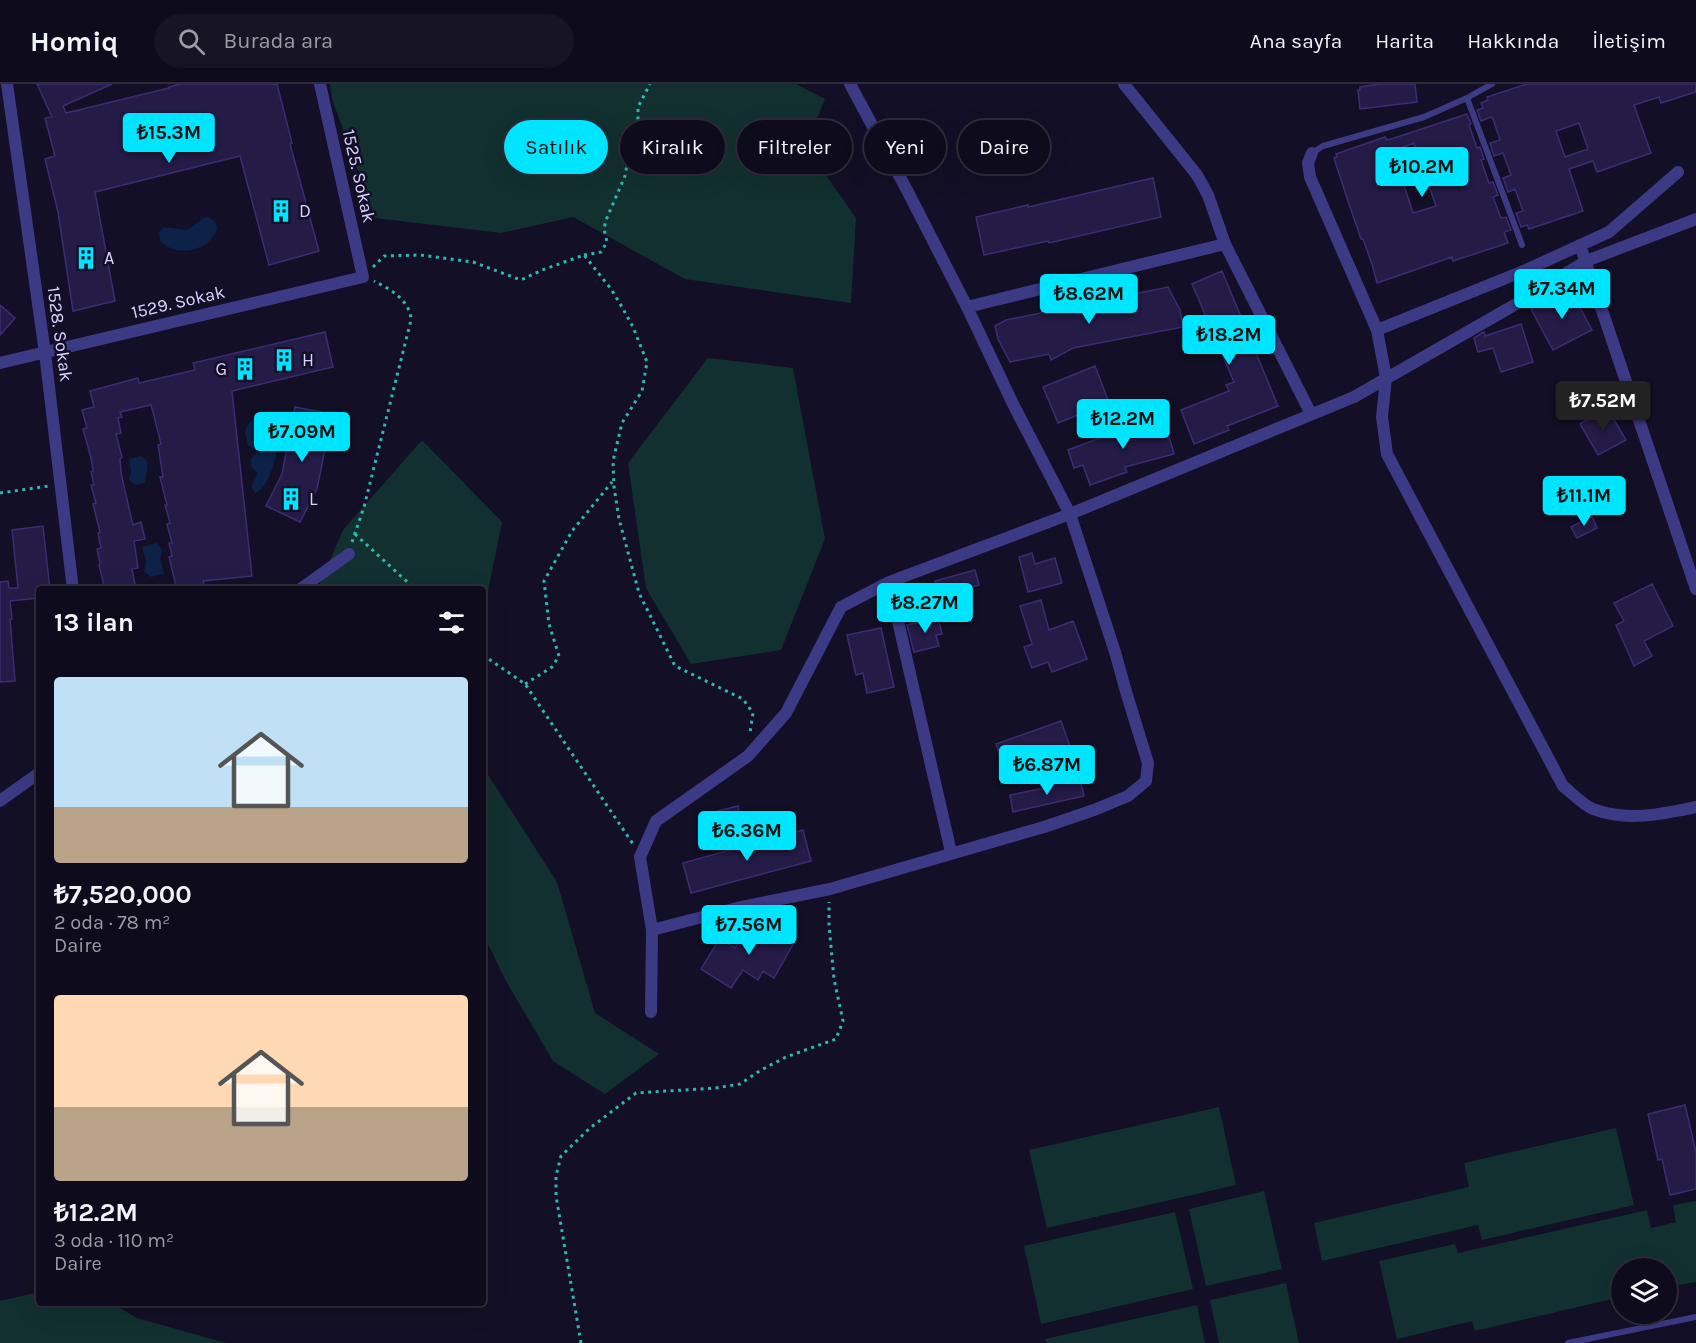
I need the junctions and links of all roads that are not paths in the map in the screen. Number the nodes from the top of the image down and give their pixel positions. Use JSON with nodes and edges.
{"nodes":[{"id":1,"x":7,"y":84,"type":"edge"},
{"id":2,"x":320,"y":84,"type":"edge"},
{"id":3,"x":850,"y":84,"type":"edge"},
{"id":4,"x":1124,"y":84,"type":"edge"},
{"id":5,"x":1492,"y":84,"type":"edge"},
{"id":6,"x":1467,"y":98,"type":"junction"},
{"id":7,"x":1312,"y":153,"type":"joint"},
{"id":8,"x":1678,"y":172,"type":"dead end"},
{"id":9,"x":1696,"y":219,"type":"edge"},
{"id":10,"x":1225,"y":244,"type":"junction"},
{"id":11,"x":1522,"y":245,"type":"dead end"},
{"id":12,"x":1580,"y":245,"type":"junction"},
{"id":13,"x":1586,"y":261,"type":"junction"},
{"id":14,"x":363,"y":277,"type":"joint"},
{"id":15,"x":967,"y":307,"type":"junction"},
{"id":16,"x":1377,"y":330,"type":"junction"},
{"id":17,"x":45,"y":352,"type":"junction"},
{"id":18,"x":0,"y":363,"type":"edge"},
{"id":19,"x":1386,"y":378,"type":"junction"},
{"id":20,"x":1311,"y":414,"type":"junction"},
{"id":21,"x":1070,"y":514,"type":"junction"},
{"id":22,"x":349,"y":554,"type":"road end"},
{"id":23,"x":889,"y":582,"type":"junction"},
{"id":24,"x":73,"y":586,"type":"edge"},
{"id":25,"x":305,"y":586,"type":"edge"},
{"id":26,"x":1696,"y":589,"type":"edge"},
{"id":27,"x":36,"y":775,"type":"edge"},
{"id":28,"x":0,"y":801,"type":"edge"},
{"id":29,"x":1696,"y":807,"type":"edge"},
{"id":30,"x":951,"y":852,"type":"junction"},
{"id":31,"x":652,"y":930,"type":"junction"},
{"id":32,"x":651,"y":1012,"type":"dead end"},
{"id":33,"x":1696,"y":1317,"type":"edge"},
{"id":34,"x":1568,"y":1343,"type":"edge"}],
"edges":[{"from":1,"to":17,"type":"street","name":"1528. Sokak"},
{"from":2,"to":14,"type":"street","name":"1525. Sokak"},
{"from":3,"to":15,"type":"street"},
{"from":4,"to":10,"type":"street"},
{"from":5,"to":6,"type":"lane"},
{"from":6,"to":7,"type":"lane"},
{"from":6,"to":11,"type":"lane"},
{"from":7,"to":16,"type":"street"},
{"from":8,"to":12,"type":"street"},
{"from":9,"to":13,"type":"street"},
{"from":10,"to":15,"type":"street"},
{"from":10,"to":20,"type":"street"},
{"from":12,"to":13,"type":"street"},
{"from":12,"to":16,"type":"street"},
{"from":13,"to":19,"type":"street"},
{"from":13,"to":26,"type":"street"},
{"from":14,"to":17,"type":"street","name":"1529. Sokak"},
{"from":15,"to":21,"type":"street"},
{"from":16,"to":19,"type":"street"},
{"from":17,"to":18,"type":"street","name":"1529. Sokak"},
{"from":17,"to":24,"type":"street","name":"1528. Sokak"},
{"from":19,"to":20,"type":"street"},
{"from":19,"to":29,"type":"street"},
{"from":20,"to":21,"type":"street"},
{"from":21,"to":23,"type":"street"},
{"from":21,"to":30,"type":"street"},
{"from":22,"to":25,"type":"street"},
{"from":23,"to":30,"type":"street"},
{"from":23,"to":31,"type":"street"},
{"from":27,"to":28,"type":"street"},
{"from":30,"to":31,"type":"street"},
{"from":31,"to":32,"type":"street"},
{"from":33,"to":34,"type":"lane"}]}
